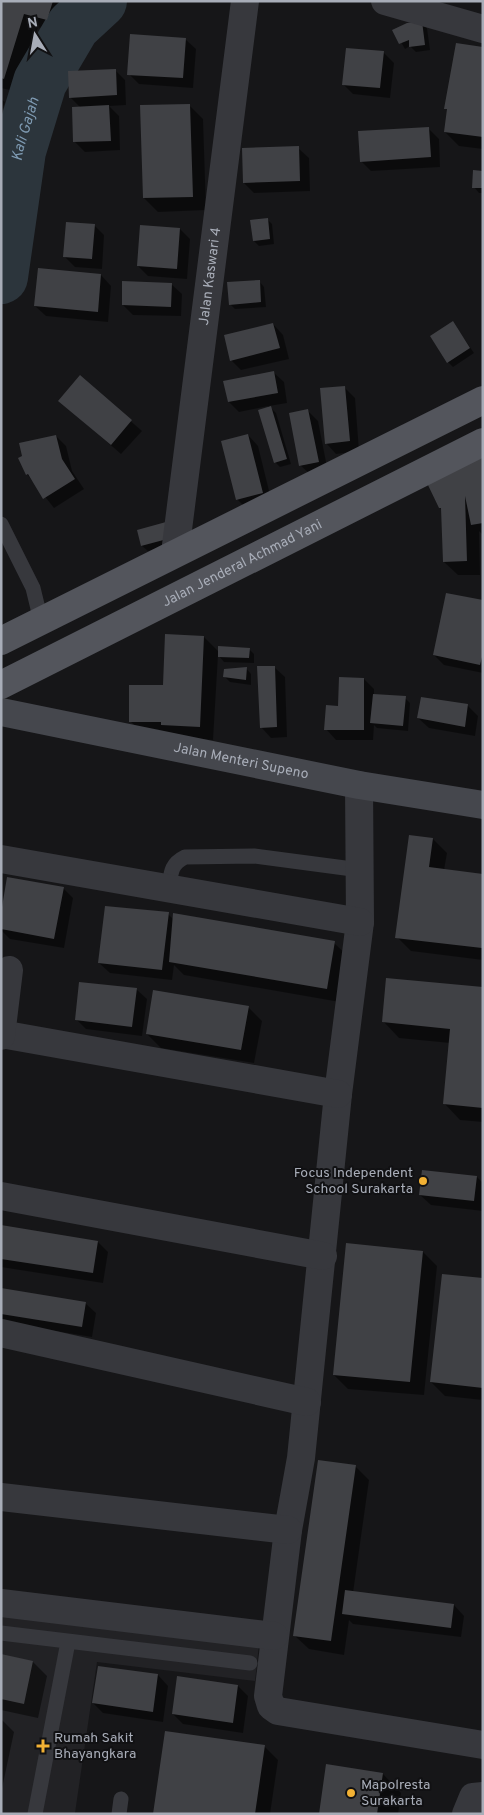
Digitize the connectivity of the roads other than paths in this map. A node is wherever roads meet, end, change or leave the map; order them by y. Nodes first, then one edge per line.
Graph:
1 (245, 1) edge
2 (385, 1) edge
3 (424, 7) edge
4 (483, 29) edge
5 (483, 400) edge
6 (483, 442) edge
7 (1, 524) edge
8 (175, 553) junction
9 (41, 620) junction
10 (1, 640) edge
11 (1, 685) edge
12 (1, 712) edge
13 (359, 785) junction
14 (483, 805) edge
15 (1, 859) edge
16 (360, 870) junction
17 (169, 887) junction
18 (360, 922) junction
19 (9, 970) dead end
20 (1, 1035) edge
21 (338, 1094) junction
22 (1, 1196) edge
23 (323, 1256) junction
24 (1, 1333) edge
25 (307, 1402) junction
26 (1, 1497) edge
27 (288, 1530) junction
28 (1, 1603) edge
29 (1, 1633) edge
30 (274, 1636) junction
31 (68, 1642) junction
32 (250, 1662) dead end
33 (483, 1745) edge
34 (483, 1796) edge
35 (122, 1799) dead end
36 (35, 1814) edge
37 (119, 1814) edge
38 (466, 1814) edge

1 - 8 street, Jalan Kaswari 4
2 - 3 street
3 - 4 street
5 - 8 main road
6 - 11 main road, Jalan Jenderal Achmad Yani
7 - 9 lane
8 - 9 main road
9 - 10 main road
12 - 13 main road, Jalan Menteri Supeno
13 - 14 main road, Jalan Menteri Supeno
13 - 16 street
15 - 17 street
16 - 17 lane
16 - 18 street
17 - 18 street
18 - 21 street
19 - 20 street
20 - 21 street
21 - 23 street
22 - 23 street
23 - 25 street
24 - 25 street
25 - 27 street
26 - 27 street
27 - 30 street
28 - 30 street
29 - 31 lane
30 - 33 street
31 - 32 lane
31 - 36 lane
34 - 38 street
35 - 37 lane

